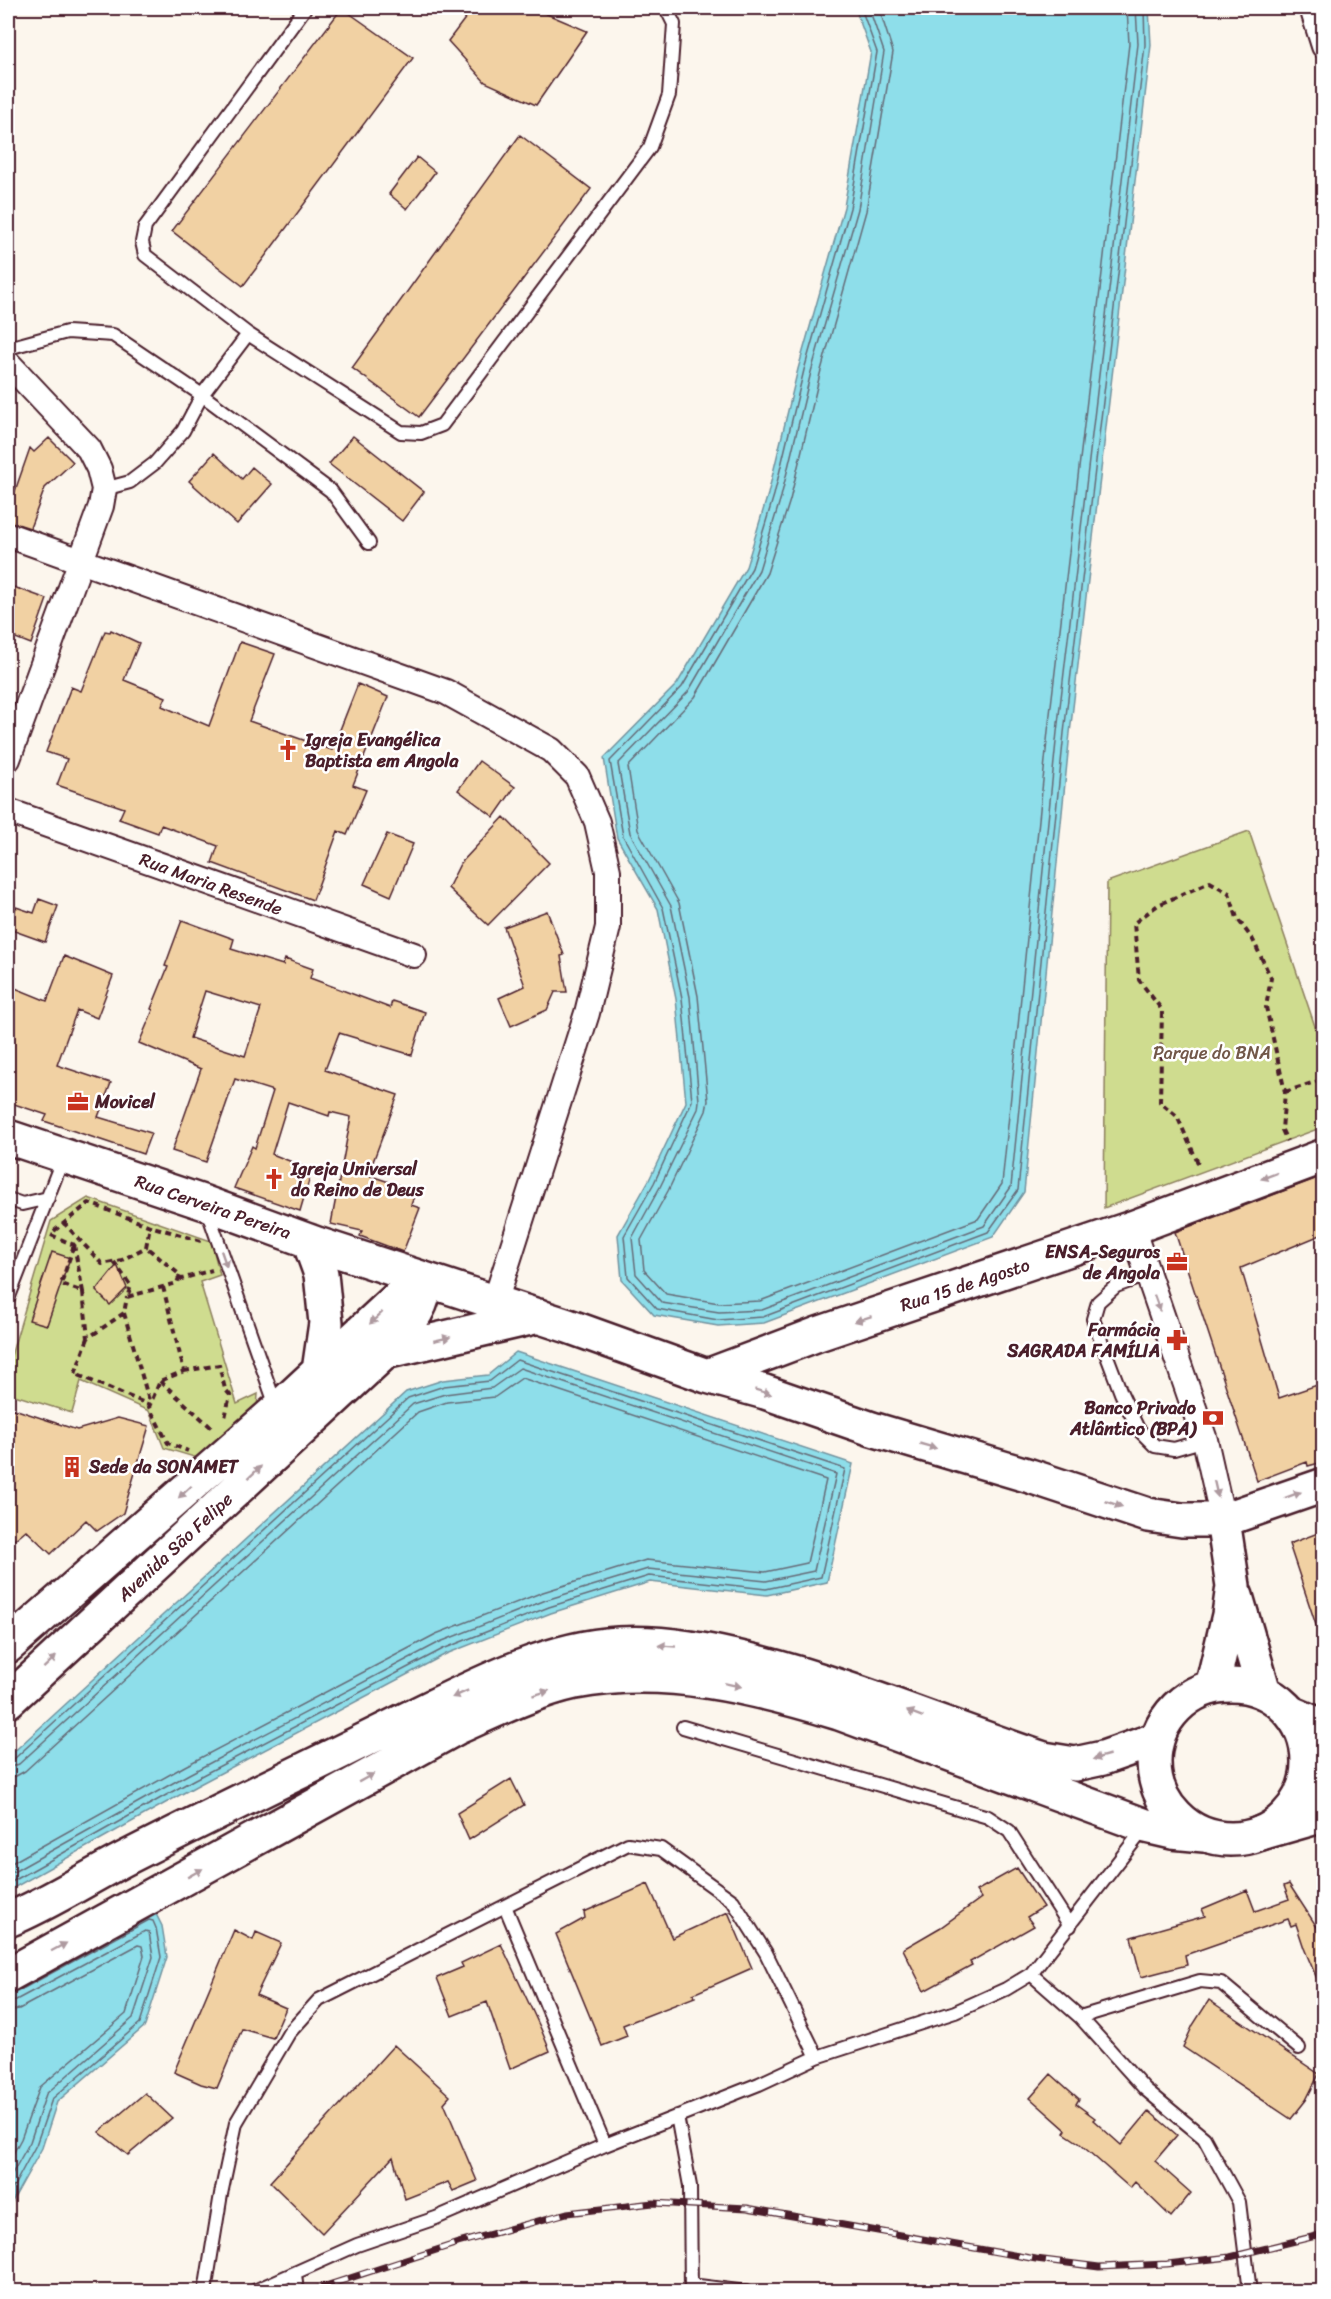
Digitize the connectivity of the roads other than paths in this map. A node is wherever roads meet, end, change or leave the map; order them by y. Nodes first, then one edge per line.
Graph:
1 (305, 8) edge
2 (666, 8) edge
3 (1312, 8) edge
4 (1323, 46) edge
5 (248, 334) junction
6 (8, 348) edge
7 (8, 363) edge
8 (202, 395) junction
9 (104, 489) junction
10 (8, 535) edge
11 (369, 543) dead end
12 (81, 561) junction
13 (8, 759) edge
14 (8, 811) edge
15 (414, 956) dead end
16 (8, 1137) edge
17 (64, 1156) junction
18 (1311, 1161) edge
19 (48, 1198) junction
20 (8, 1199) edge
21 (205, 1203) junction
22 (1132, 1228) junction
23 (309, 1241) junction
24 (1147, 1275) junction
25 (422, 1279) junction
26 (8, 1299) edge
27 (495, 1302) junction
28 (543, 1318) junction
29 (385, 1353) junction
30 (319, 1371) junction
31 (706, 1376) junction
32 (277, 1410) junction
33 (1206, 1440) junction
34 (1323, 1485) edge
35 (1223, 1520) junction
36 (1233, 1586) junction
37 (8, 1646) edge
38 (1212, 1687) junction
39 (1264, 1692) junction
40 (8, 1701) edge
41 (1291, 1713) junction
42 (683, 1727) dead end
43 (1323, 1727) edge
44 (1157, 1739) junction
45 (1323, 1815) edge
46 (1146, 1826) junction
47 (1261, 1833) junction
48 (1204, 1835) junction
49 (505, 1906) junction
50 (8, 1920) edge
51 (1070, 1926) junction
52 (1031, 1974) junction
53 (8, 1975) edge
54 (1080, 2017) junction
55 (1299, 2048) dead end
56 (817, 2057) junction
57 (677, 2116) junction
58 (605, 2145) junction
59 (295, 2274) junction
60 (691, 2288) edge
61 (205, 2292) edge
62 (252, 2292) edge
63 (297, 2292) edge
64 (746, 2292) edge
65 (1250, 2292) edge

1 - 5 lane
2 - 5 lane
3 - 4 street
5 - 8 lane
6 - 8 lane
7 - 9 street
8 - 9 lane
8 - 11 lane
9 - 12 street
10 - 12 street
12 - 13 street
12 - 27 street
14 - 15 street, Rua Maria Resende
16 - 17 main road, Rua Cerveira Pereira
17 - 19 lane
17 - 21 main road, Rua Cerveira Pereira
18 -> 22 main road, Rua 15 de Agosto
19 - 20 lane
19 - 26 lane
21 - 23 main road, Rua Cerveira Pereira
21 -> 32 lane
22 - 24 street
22 -> 31 main road, Rua 15 de Agosto
23 - 25 main road, Rua Cerveira Pereira
23 - 30 main road
24 -> 33 street
24 - 33 lane
25 - 27 main road, Rua Cerveira Pereira
25 - 29 main road, Avenida São Felipe
25 -> 30 main road, Avenida São Felipe
27 - 28 main road, Rua Cerveira Pereira
29 -> 28 main road
28 - 31 main road, Rua Cerveira Pereira
40 -> 29 main road, Avenida São Felipe
30 - 32 main road, Avenida São Felipe
31 -> 35 main road, Rua Cerveira Pereira
32 -> 37 main road, Avenida São Felipe
33 -> 35 street
35 -> 34 main road, Rua Cerveira Pereira
35 - 36 main road
36 - 38 main road
36 - 39 main road
38 - 39 main road
38 - 44 main road
39 - 41 main road
41 - 43 main road
41 - 47 main road
42 - 51 lane
44 - 48 main road
44 -> 50 main road
45 - 47 main road
46 - 48 main road
46 - 51 lane
53 -> 46 main road
47 - 48 main road
49 - 56 lane
49 - 58 lane
49 - 61 lane
51 - 52 lane
52 - 54 lane
52 - 56 lane
54 - 55 lane
54 - 65 lane
56 - 57 lane
57 - 58 lane
57 - 60 lane
58 - 59 lane
59 - 62 lane
59 - 63 lane
60 - 64 lane

